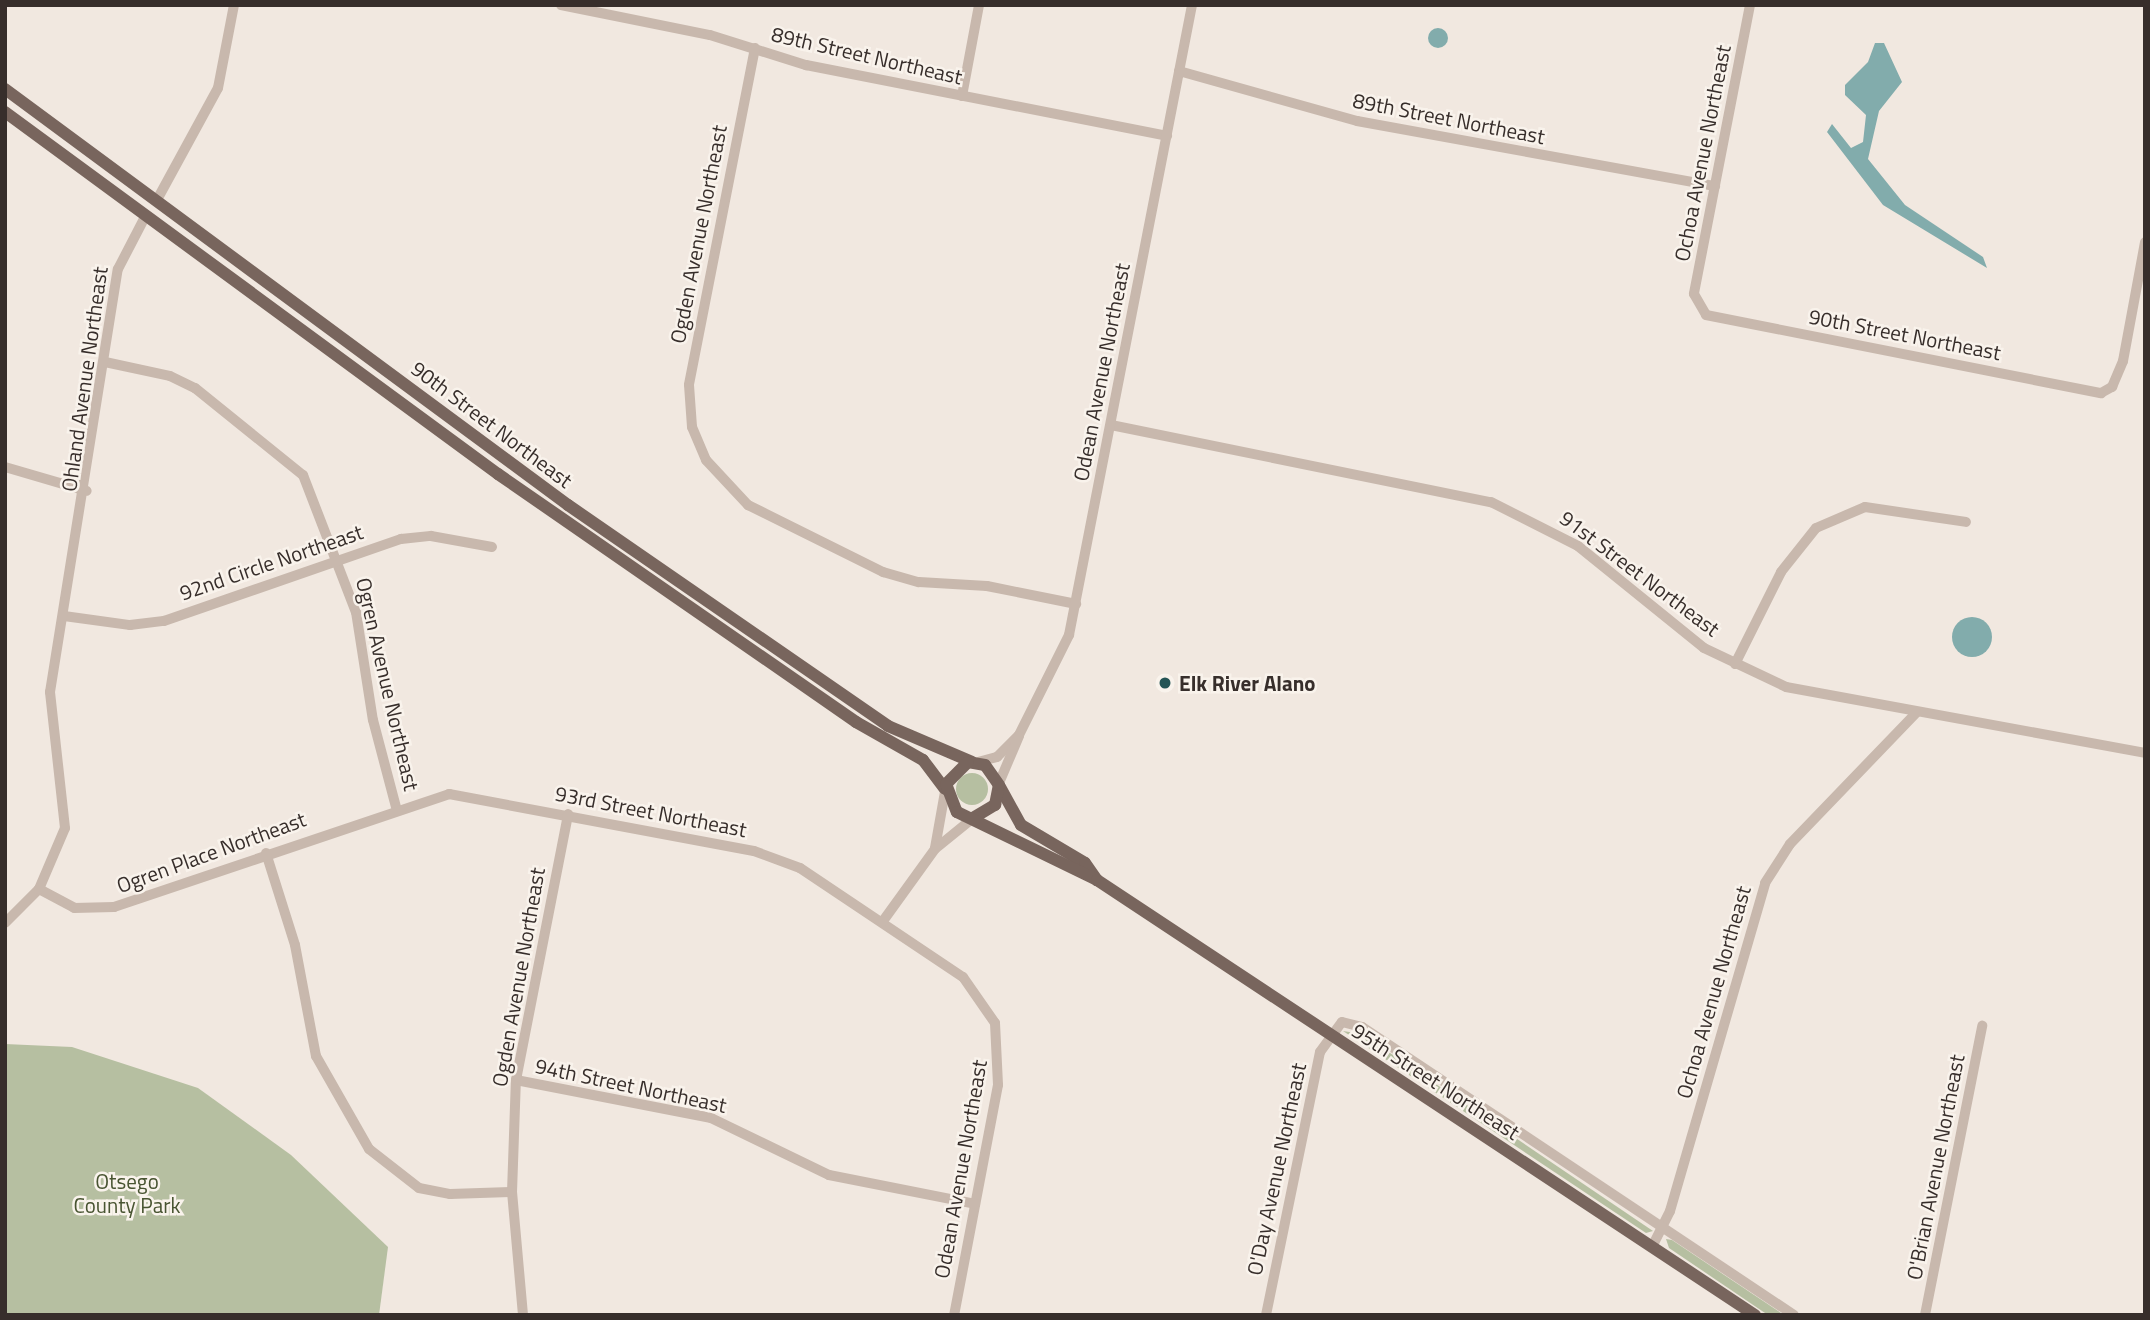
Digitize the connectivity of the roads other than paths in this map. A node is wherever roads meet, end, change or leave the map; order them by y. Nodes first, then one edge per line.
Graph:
1 (234, 5) edge
2 (561, 5) edge
3 (979, 5) edge
4 (1192, 5) edge
5 (1750, 5) edge
6 (755, 48) junction
7 (1179, 71) junction
8 (5, 89) edge
9 (961, 96) junction
10 (5, 112) edge
11 (1167, 136) junction
12 (1715, 186) junction
13 (155, 196) junction
14 (129, 202) junction
15 (177, 212) junction
16 (149, 217) junction
17 (2145, 242) edge
18 (1697, 307) joint
19 (105, 362) junction
20 (1111, 425) junction
21 (5, 467) edge
22 (87, 491) junction
23 (1966, 522) dead end
24 (492, 547) dead end
25 (339, 558) junction
26 (1076, 604) junction
27 (64, 616) junction
28 (1735, 664) junction
29 (1916, 713) junction
30 (1019, 735) junction
31 (2145, 753) edge
32 (974, 762) junction
33 (999, 784) junction
34 (945, 790) junction
35 (396, 807) junction
36 (568, 814) junction
37 (973, 818) junction
38 (935, 849) junction
39 (266, 853) junction
40 (1097, 880) junction
41 (39, 889) junction
42 (883, 921) junction
43 (5, 923) edge
44 (1982, 1026) dead end
45 (1328, 1033) junction
46 (516, 1080) junction
47 (512, 1192) junction
48 (975, 1204) junction
49 (1662, 1228) junction
50 (1653, 1247) junction
51 (523, 1315) edge
52 (954, 1315) edge
53 (1266, 1315) edge
54 (1755, 1315) edge
55 (1794, 1315) edge
56 (1925, 1315) edge

1 - 13 street
2 - 6 street, 89th Street Northeast
3 - 9 street
4 - 7 street, Odean Avenue Northeast
5 - 12 street, Ochoa Avenue Northeast
6 - 9 street, 89th Street Northeast
6 - 26 street, Ogden Avenue Northeast
7 - 11 street, Odean Avenue Northeast
7 - 12 street, 89th Street Northeast
8 - 13 main road, 90th Street Northeast
9 - 11 street, 89th Street Northeast
10 - 14 main road, 90th Street Northeast
11 - 20 street, Odean Avenue Northeast
12 - 18 street, Ochoa Avenue Northeast
13 - 14 main road
13 - 15 main road, 90th Street Northeast
14 - 16 main road, 90th Street Northeast
15 - 16 main road
15 - 32 main road, 90th Street Northeast
16 - 19 street, Ohland Avenue Northeast
16 - 34 main road, 90th Street Northeast
17 - 18 street, 90th Street Northeast
19 - 22 street, Ohland Avenue Northeast
19 - 25 street, Ogren Avenue Northeast
20 - 26 street, Odean Avenue Northeast
20 - 28 street, 91st Street Northeast
21 - 22 street
22 - 27 street, Ohland Avenue Northeast
23 - 28 street
24 - 25 street, 92nd Circle Northeast
25 - 27 street, 92nd Circle Northeast
25 - 35 street, Ogren Avenue Northeast
26 - 30 street, Odean Avenue Northeast
27 - 41 street, Ohland Avenue Northeast
28 - 29 street, 91st Street Northeast
29 - 31 street, 91st Street Northeast
29 - 49 street, Ochoa Avenue Northeast
30 - 32 street, Odean Avenue Northeast
30 - 33 street, Odean Avenue Northeast
32 - 33 main road
32 - 34 main road
33 - 37 main road
33 - 40 main road
34 - 37 main road
34 - 38 street
35 - 36 street, 93rd Street Northeast
35 - 39 street, Ogren Place Northeast
36 - 42 street, 93rd Street Northeast
36 - 46 street, Ogden Avenue Northeast
37 - 38 street
37 - 40 main road
38 - 42 street
39 - 41 street, Ogren Place Northeast
39 - 47 street
40 - 45 main road, 95th Street Northeast
41 - 43 street, Ohland Avenue Northeast
42 - 48 street, Odean Avenue Northeast
44 - 56 street, O'Brian Avenue Northeast
45 - 49 street
45 - 50 main road, 95th Street Northeast
45 - 53 street, O'Day Avenue Northeast
46 - 47 street, Ogden Avenue Northeast
46 - 48 street, 94th Street Northeast
47 - 51 street, Ogden Avenue Northeast
48 - 52 street, Odean Avenue Northeast
49 - 50 street, Ochoa Avenue Northeast
49 - 55 street
50 - 54 main road, 95th Street Northeast

